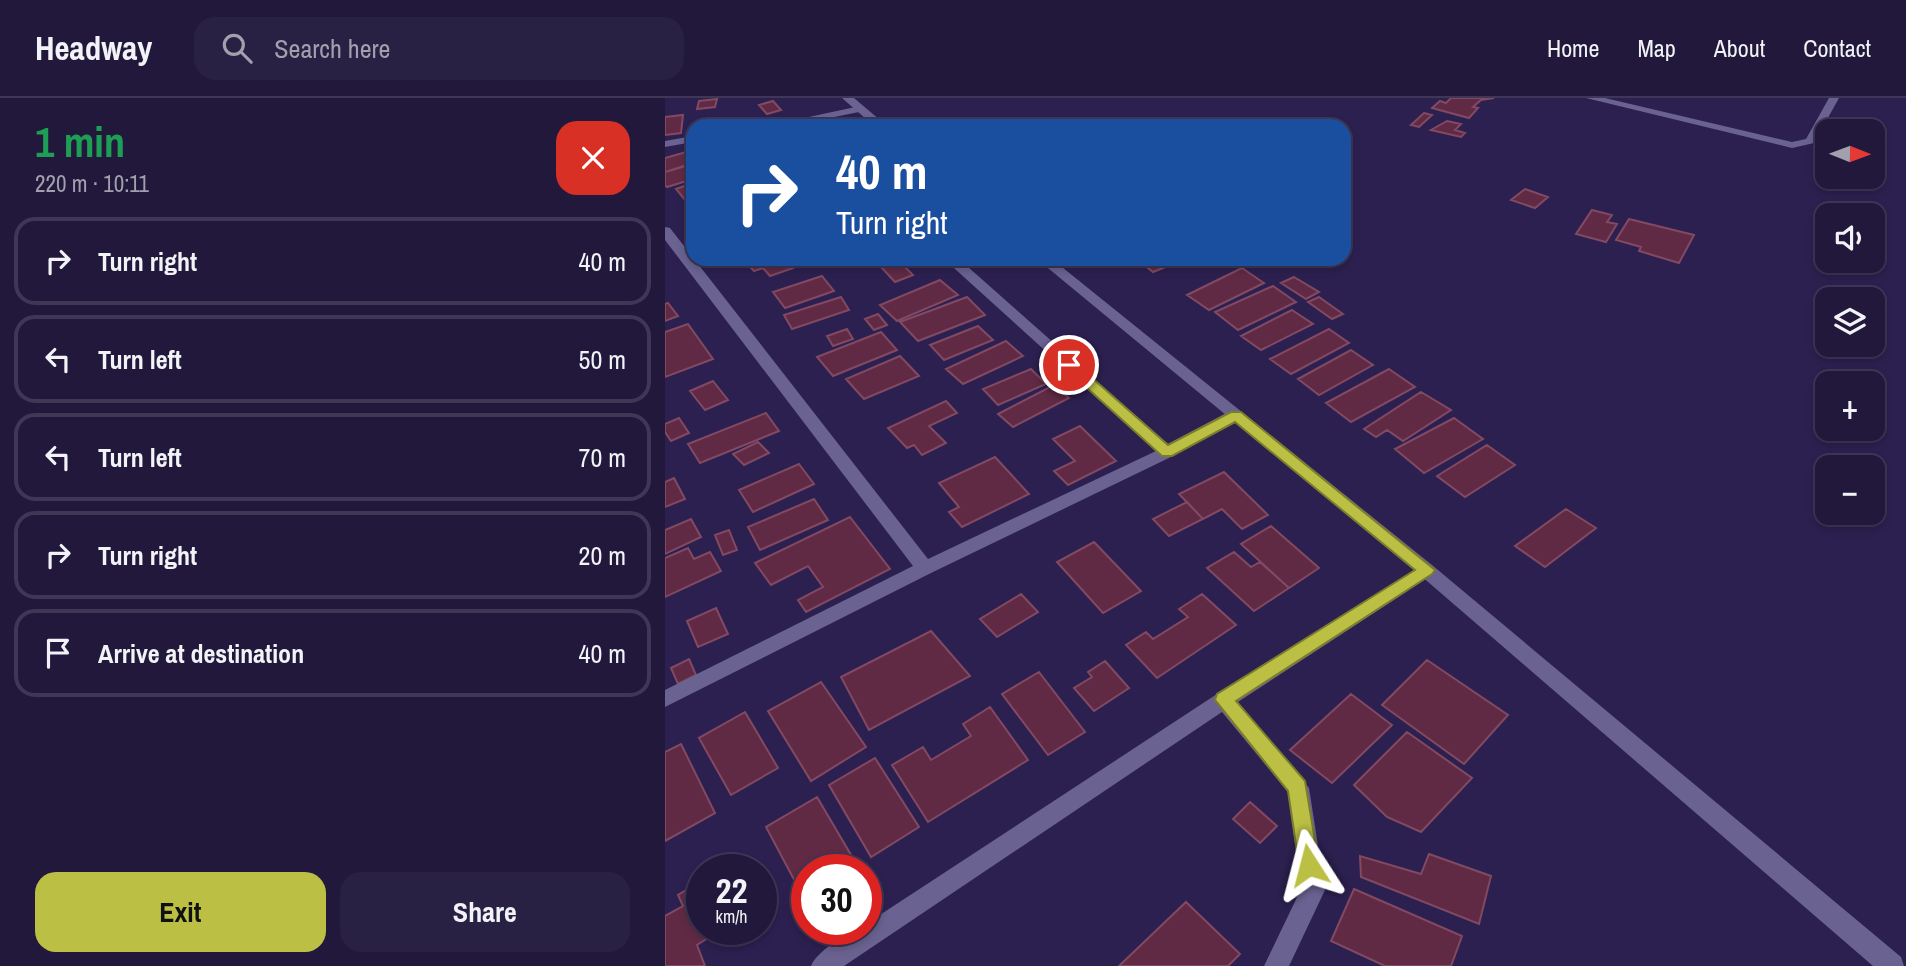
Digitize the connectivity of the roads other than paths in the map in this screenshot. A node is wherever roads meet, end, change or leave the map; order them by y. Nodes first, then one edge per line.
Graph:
1 (847, 98) edge
2 (1591, 98) edge
3 (1835, 98) edge
4 (860, 109) junction
5 (820, 119) edge
6 (872, 119) edge
7 (686, 140) edge
8 (665, 144) edge
9 (665, 231) edge
10 (686, 258) edge
11 (692, 266) edge
12 (959, 266) edge
13 (1053, 266) edge
14 (1236, 415) junction
15 (1167, 452) junction
16 (925, 568) junction
17 (1426, 570) junction
18 (665, 699) edge
19 (1224, 700) junction
20 (823, 966) edge
21 (1276, 966) edge
22 (1892, 966) edge

1 - 4 street
2 - 3 street
4 - 5 street
4 - 6 street
7 - 8 street
9 - 10 street
11 - 16 street
12 - 15 street
13 - 14 street
14 - 15 street
14 - 17 street
15 - 16 street
16 - 18 street
17 - 19 street
17 - 22 street
19 - 20 street
19 - 21 street

